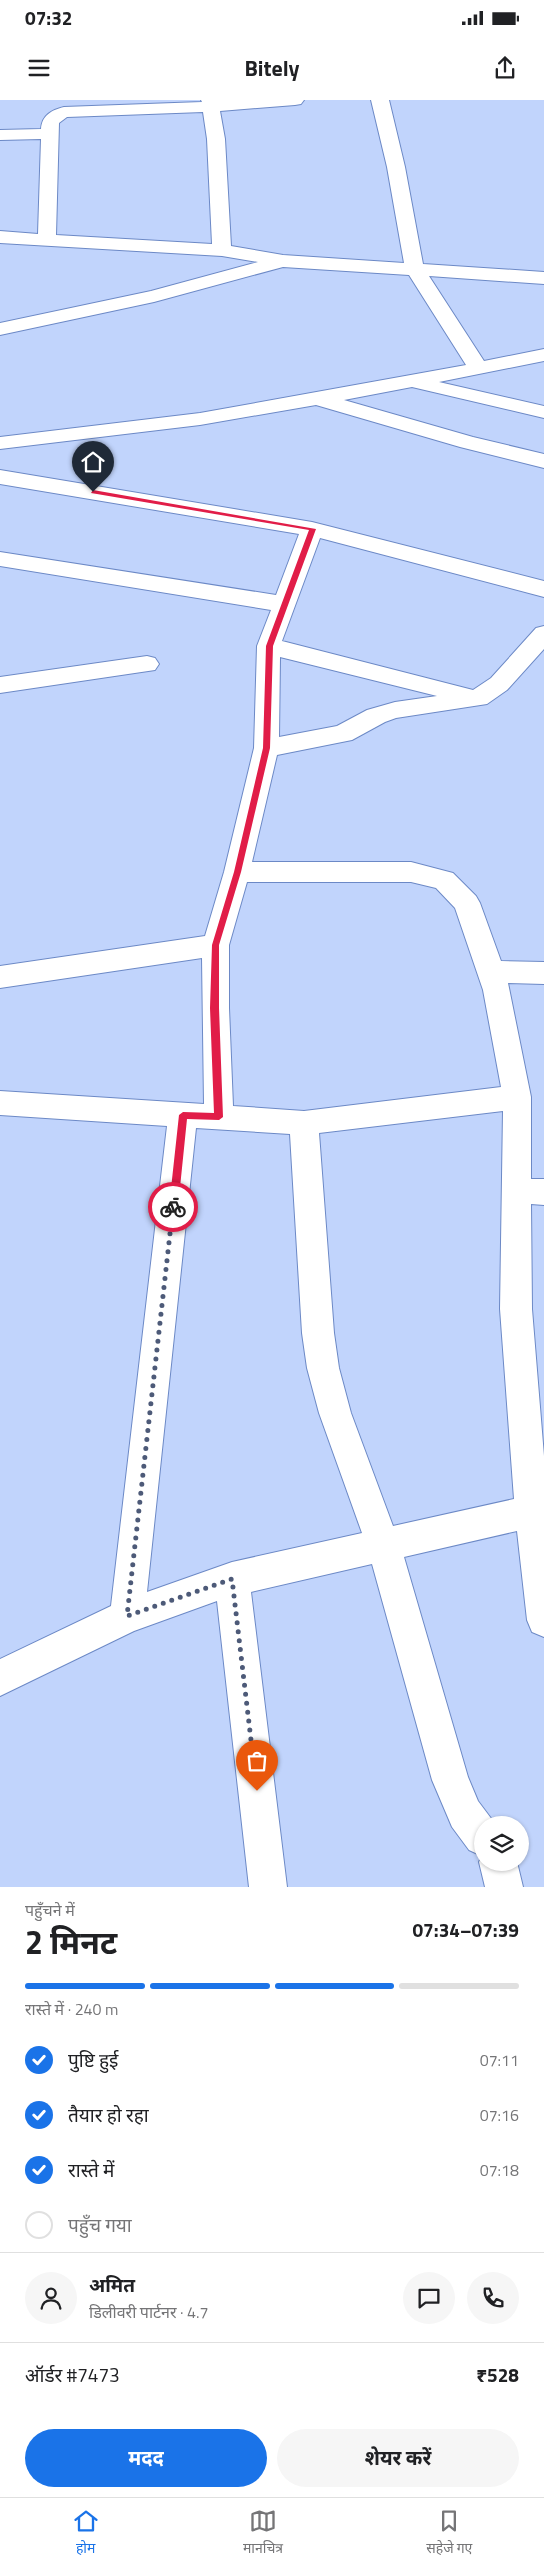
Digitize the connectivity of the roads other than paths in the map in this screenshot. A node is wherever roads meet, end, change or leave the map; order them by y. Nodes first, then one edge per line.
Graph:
1 (295, 100) edge
2 (380, 100) edge
3 (211, 104) edge
4 (51, 134) junction
5 (0, 135) edge
6 (0, 237) edge
7 (47, 239) junction
8 (222, 250) junction
9 (283, 261) junction
10 (414, 268) junction
11 (544, 278) edge
12 (0, 329) edge
13 (544, 355) edge
14 (478, 368) junction
15 (411, 382) junction
16 (316, 399) junction
17 (544, 412) edge
18 (0, 443) edge
19 (544, 461) edge
20 (0, 477) edge
21 (312, 529) junction
22 (0, 559) edge
23 (544, 589) edge
24 (284, 604) junction
25 (544, 634) edge
26 (269, 646) junction
27 (147, 664) dead end
28 (0, 685) edge
29 (478, 698) junction
30 (266, 748) junction
31 (237, 872) junction
32 (216, 945) junction
33 (491, 972) junction
34 (544, 973) edge
35 (0, 977) edge
36 (517, 1096) junction
37 (0, 1103) edge
38 (183, 1115) junction
39 (219, 1117) junction
40 (304, 1123) junction
41 (530, 1192) edge
42 (538, 1510) edge
43 (383, 1544) junction
44 (232, 1579) junction
45 (127, 1616) junction
46 (544, 1620) edge
47 (0, 1678) edge
48 (474, 1826) edge
49 (500, 1871) edge
50 (268, 1887) edge
51 (504, 1887) edge

1 - 3 street
2 - 10 street
3 - 4 street
3 - 8 street
4 - 5 street
4 - 7 street
6 - 7 street
7 - 8 street
8 - 9 street
9 - 10 street
9 - 12 street
10 - 11 street
10 - 14 street
13 - 14 street
14 - 15 street
15 - 16 street
15 - 17 street
16 - 18 street
16 - 19 street
20 - 21 street
21 - 23 street
21 - 24 street
22 - 24 street
24 - 26 street
25 - 29 street
26 - 29 street
26 - 30 street
27 - 28 street
29 - 30 street
30 - 31 street
31 - 32 street
31 - 33 street
32 - 35 street
32 - 39 street
33 - 34 street
33 - 36 street
36 - 40 street
36 - 41 street
37 - 38 street
38 - 39 street
38 - 45 street
39 - 40 street
40 - 43 street
41 - 42 street
42 - 43 street
42 - 46 street
43 - 44 street
43 - 48 street
44 - 45 street
44 - 50 street
45 - 47 street
49 - 51 street

